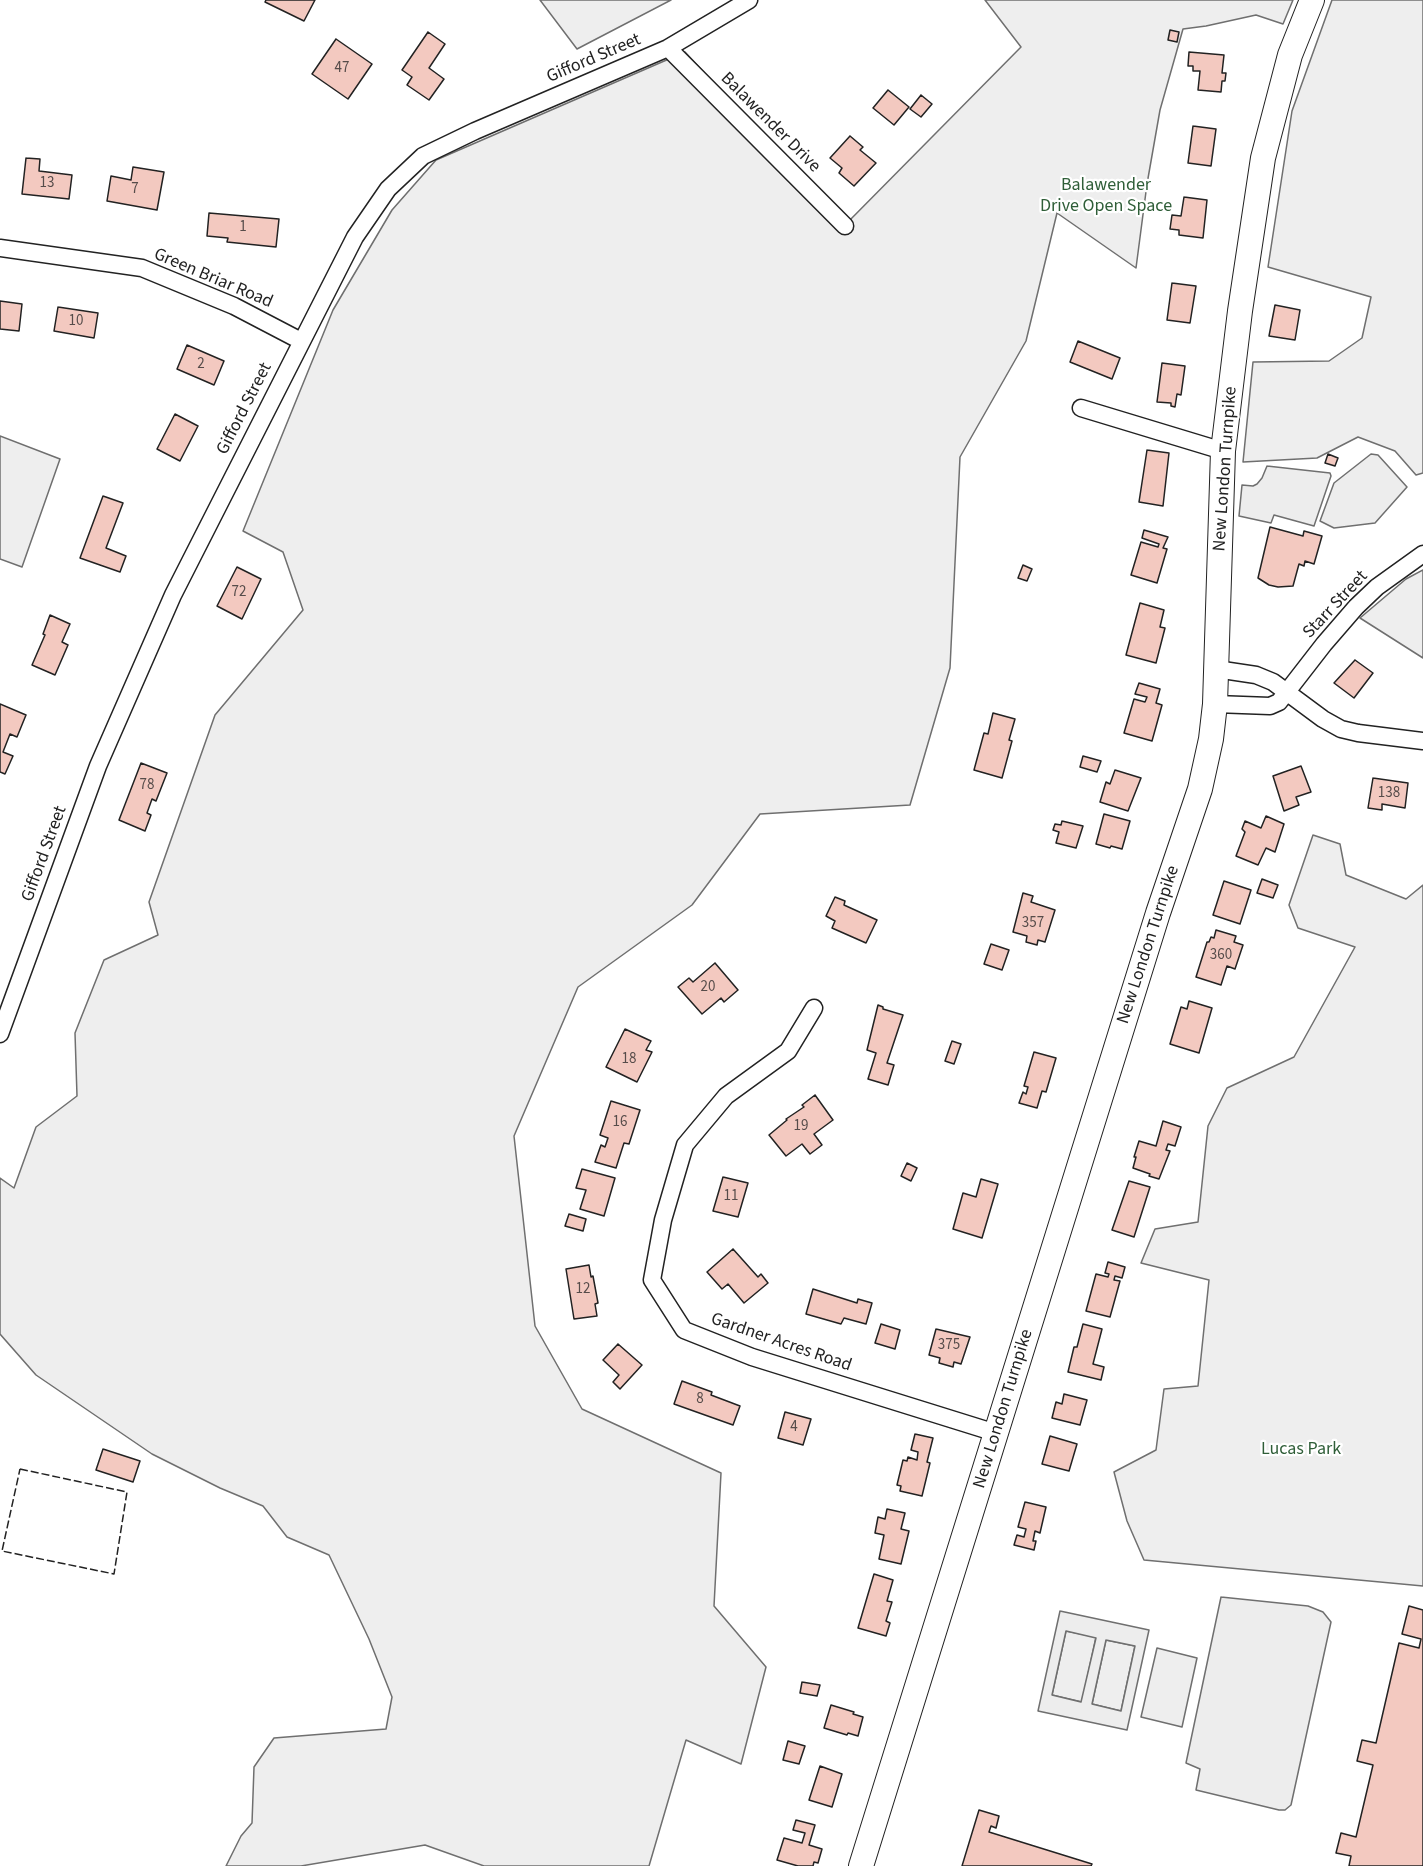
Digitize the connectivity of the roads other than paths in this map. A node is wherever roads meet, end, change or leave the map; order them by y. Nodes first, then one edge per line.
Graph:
1 (749, 0) edge
2 (1312, 0) edge
3 (668, 48) junction
4 (845, 226) dead end
5 (0, 248) edge
6 (301, 341) junction
7 (1082, 408) dead end
8 (1223, 451) junction
9 (1423, 554) edge
10 (1216, 669) junction
11 (1288, 692) junction
12 (1215, 704) junction
13 (1423, 741) edge
14 (814, 1008) dead end
15 (0, 1034) edge
16 (996, 1433) junction
17 (861, 1866) edge

1 - 3 street, Gifford Street
2 - 8 main road, New London Turnpike
3 - 4 street, Balawender Drive
3 - 6 street, Gifford Street
5 - 6 street, Green Briar Road
6 - 15 street, Gifford Street
7 - 8 street
8 - 10 main road, New London Turnpike
9 - 11 street, Starr Street
10 - 11 street
10 - 12 main road, New London Turnpike
11 - 12 street, Starr Street
11 - 13 street
12 - 16 main road, New London Turnpike
14 - 16 street, Gardner Acres Road
16 - 17 main road, New London Turnpike

